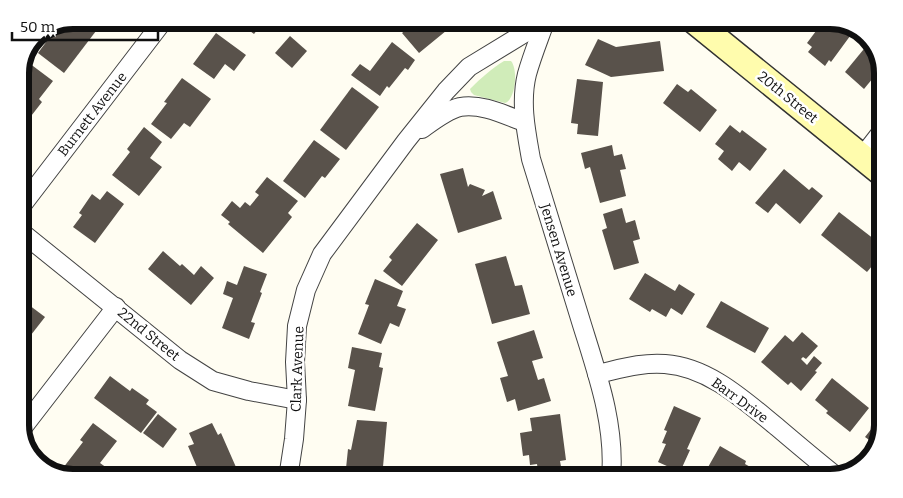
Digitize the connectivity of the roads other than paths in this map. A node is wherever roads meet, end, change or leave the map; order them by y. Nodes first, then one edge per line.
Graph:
1 (157, 29) edge
2 (532, 29) edge
3 (542, 29) edge
4 (704, 29) edge
5 (524, 122) junction
6 (406, 141) junction
7 (874, 142) edge
8 (862, 157) junction
9 (874, 167) edge
10 (29, 196) edge
11 (29, 237) edge
12 (116, 307) junction
13 (597, 374) junction
14 (297, 400) junction
15 (29, 420) edge
16 (289, 469) edge
17 (612, 469) edge
18 (828, 469) edge

1 - 10 street, Burnett Avenue
2 - 6 street, Clark Avenue
3 - 5 street, Jensen Avenue
4 - 8 street, 20th Street
5 - 6 street, Clark Avenue
5 - 13 street, Jensen Avenue
6 - 14 street, Clark Avenue
7 - 8 street
8 - 9 street, 20th Street
11 - 12 street, 22nd Street
12 - 14 street, 22nd Street
12 - 15 street
13 - 17 street, Jensen Avenue
13 - 18 street, Barr Drive
14 - 16 street, Clark Avenue

